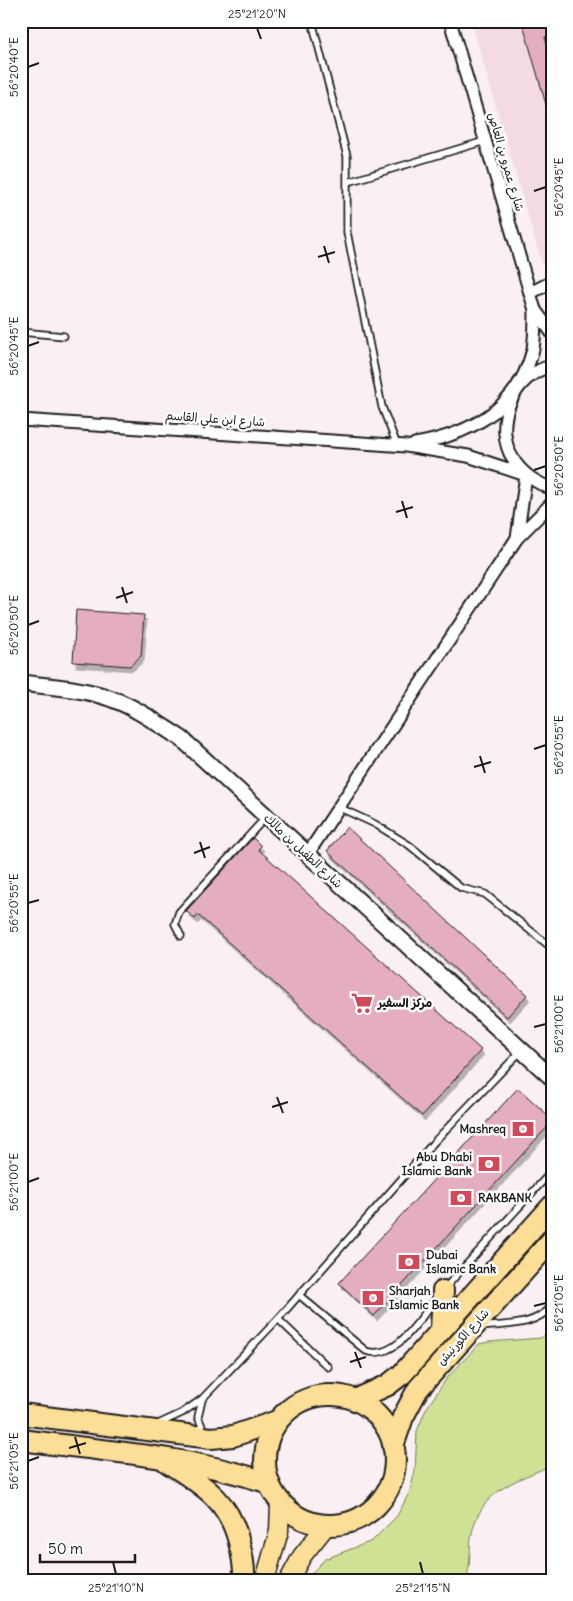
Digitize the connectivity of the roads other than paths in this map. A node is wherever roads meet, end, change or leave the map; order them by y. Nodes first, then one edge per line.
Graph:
1 (312, 21) edge
2 (450, 21) edge
3 (485, 141) junction
4 (348, 182) junction
5 (552, 282) edge
6 (530, 293) junction
7 (535, 310) junction
8 (21, 332) edge
9 (552, 333) edge
10 (64, 336) dead end
11 (552, 366) edge
12 (512, 396) junction
13 (21, 420) edge
14 (402, 445) junction
15 (526, 475) junction
16 (552, 489) edge
17 (552, 503) edge
18 (517, 538) junction
19 (21, 683) edge
20 (338, 807) junction
21 (266, 817) junction
22 (307, 855) junction
23 (181, 936) dead end
24 (552, 948) edge
25 (521, 1051) junction
26 (552, 1078) edge
27 (552, 1171) edge
28 (552, 1206) edge
29 (552, 1240) edge
30 (443, 1291) junction
31 (299, 1295) junction
32 (552, 1306) edge
33 (278, 1319) junction
34 (471, 1328) junction
35 (441, 1330) junction
36 (328, 1367) dead end
37 (202, 1399) junction
38 (355, 1400) junction
39 (21, 1414) edge
40 (277, 1421) junction
41 (142, 1430) junction
42 (211, 1438) junction
43 (21, 1440) edge
44 (393, 1446) junction
45 (161, 1458) junction
46 (269, 1483) junction
47 (280, 1503) junction
48 (326, 1526) junction
49 (244, 1580) edge
50 (265, 1580) edge
51 (289, 1580) edge

1 - 4 lane
2 - 3 street, شارع عمرو بن العاص
3 - 4 lane
3 - 6 street, شارع عمرو بن العاص
4 - 14 lane
5 - 6 street
6 - 7 street, شارع عمرو بن العاص
7 - 9 street, شارع عمرو بن العاص
7 - 12 street, شارع عمرو بن العاص
8 - 10 lane
11 - 12 street, شارع ابن علي القاسم
12 - 14 street, شارع ابن علي القاسم
12 - 15 street, شارع عمرو بن العاص
13 - 14 street, شارع ابن علي القاسم
14 - 15 street, شارع ابن علي القاسم
15 - 16 street
15 - 18 street
17 - 18 street
18 - 20 street
19 - 21 street, شارع الطفيل بن مالك
20 - 22 street
20 - 24 lane
21 - 22 street, شارع الطفيل بن مالك
21 - 23 lane
22 - 25 street, شارع الطفيل بن مالك
25 - 26 street, شارع الطفيل بن مالك
25 - 31 lane
27 - 30 lane
28 - 35 highway, شارع الكورنيش
29 - 34 highway, شارع الكورنيش
30 - 31 lane
30 - 35 highway
31 - 33 lane
32 - 34 lane
33 - 36 lane
33 - 37 lane
34 - 44 highway, شارع الكورنيش
35 - 38 highway, شارع الكورنيش
37 - 41 lane
37 - 42 lane
38 - 40 highway
38 - 44 highway
39 - 41 highway
40 - 42 highway
40 - 46 highway
41 - 42 highway
43 - 45 highway
44 - 48 highway
45 - 46 highway
45 - 49 highway
46 - 47 highway
47 - 48 highway
47 - 50 main road
48 - 51 main road

